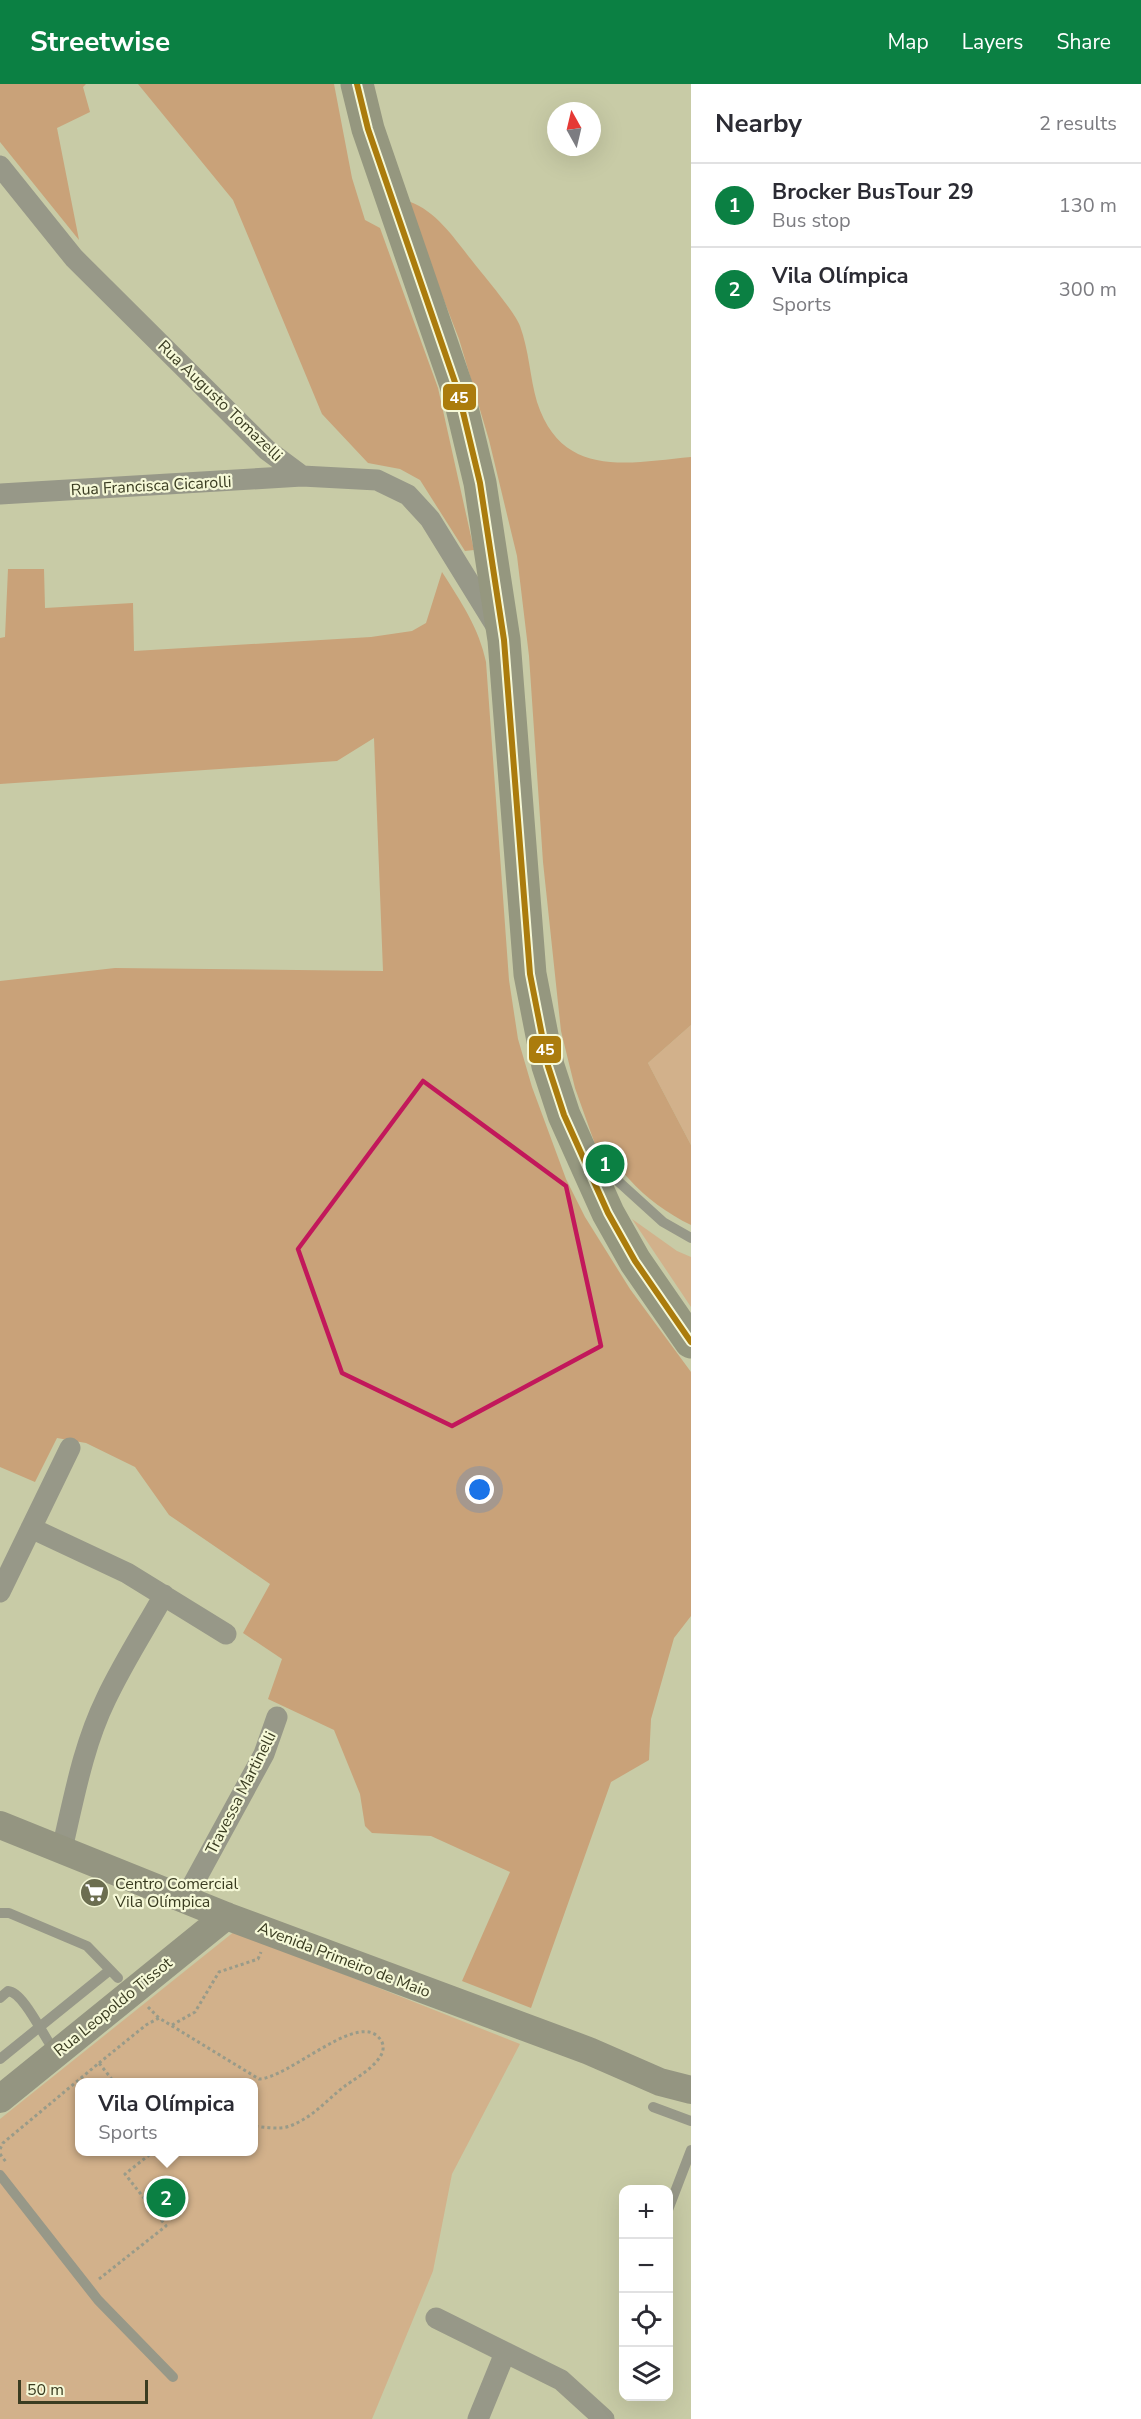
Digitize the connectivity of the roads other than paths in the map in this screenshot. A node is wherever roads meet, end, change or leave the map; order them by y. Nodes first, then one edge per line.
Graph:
1 (357, 84) edge
2 (0, 166) edge
3 (302, 476) junction
4 (0, 494) edge
5 (504, 640) junction
6 (585, 1167) junction
7 (691, 1238) edge
8 (691, 1342) edge
9 (70, 1449) dead end
10 (31, 1528) junction
11 (0, 1592) edge
12 (164, 1595) junction
13 (226, 1634) dead end
14 (278, 1717) dead end
15 (0, 1825) edge
16 (62, 1849) junction
17 (206, 1908) junction
18 (0, 1913) edge
19 (171, 1948) junction
20 (114, 1974) junction
21 (0, 1998) edge
22 (47, 2039) junction
23 (0, 2059) edge
24 (0, 2074) edge
25 (691, 2090) edge
26 (0, 2100) edge
27 (653, 2107) dead end
28 (691, 2121) edge
29 (691, 2150) edge
30 (0, 2175) edge
31 (673, 2199) edge
32 (436, 2318) dead end
33 (505, 2353) junction
34 (173, 2378) dead end
35 (478, 2419) edge
36 (604, 2419) edge

1 - 5 main road
2 - 3 street, Rua Augusto Tomazelli
3 - 4 street, Rua Francisca Cicarolli
3 - 5 street
5 - 6 main road
6 - 7 lane
6 - 8 main road
9 - 10 street
10 - 11 street
10 - 12 street
12 - 13 street
12 - 16 street
14 - 17 street, Travessa Martinelli
15 - 16 main road, Avenida Primeiro de Maio
16 - 17 main road, Avenida Primeiro de Maio
17 - 19 main road, Rua Leopoldo Tissot
17 - 25 main road, Avenida Primeiro de Maio
18 - 20 lane
19 - 20 main road, Rua Leopoldo Tissot
19 - 22 main road, Rua Leopoldo Tissot
20 - 22 main road, Rua Leopoldo Tissot
21 - 22 lane
22 - 23 lane
22 - 24 main road, Rua Leopoldo Tissot
22 - 26 main road, Rua Leopoldo Tissot
27 - 28 lane
29 - 31 lane
30 - 34 lane
32 - 33 street
33 - 35 street
33 - 36 street

